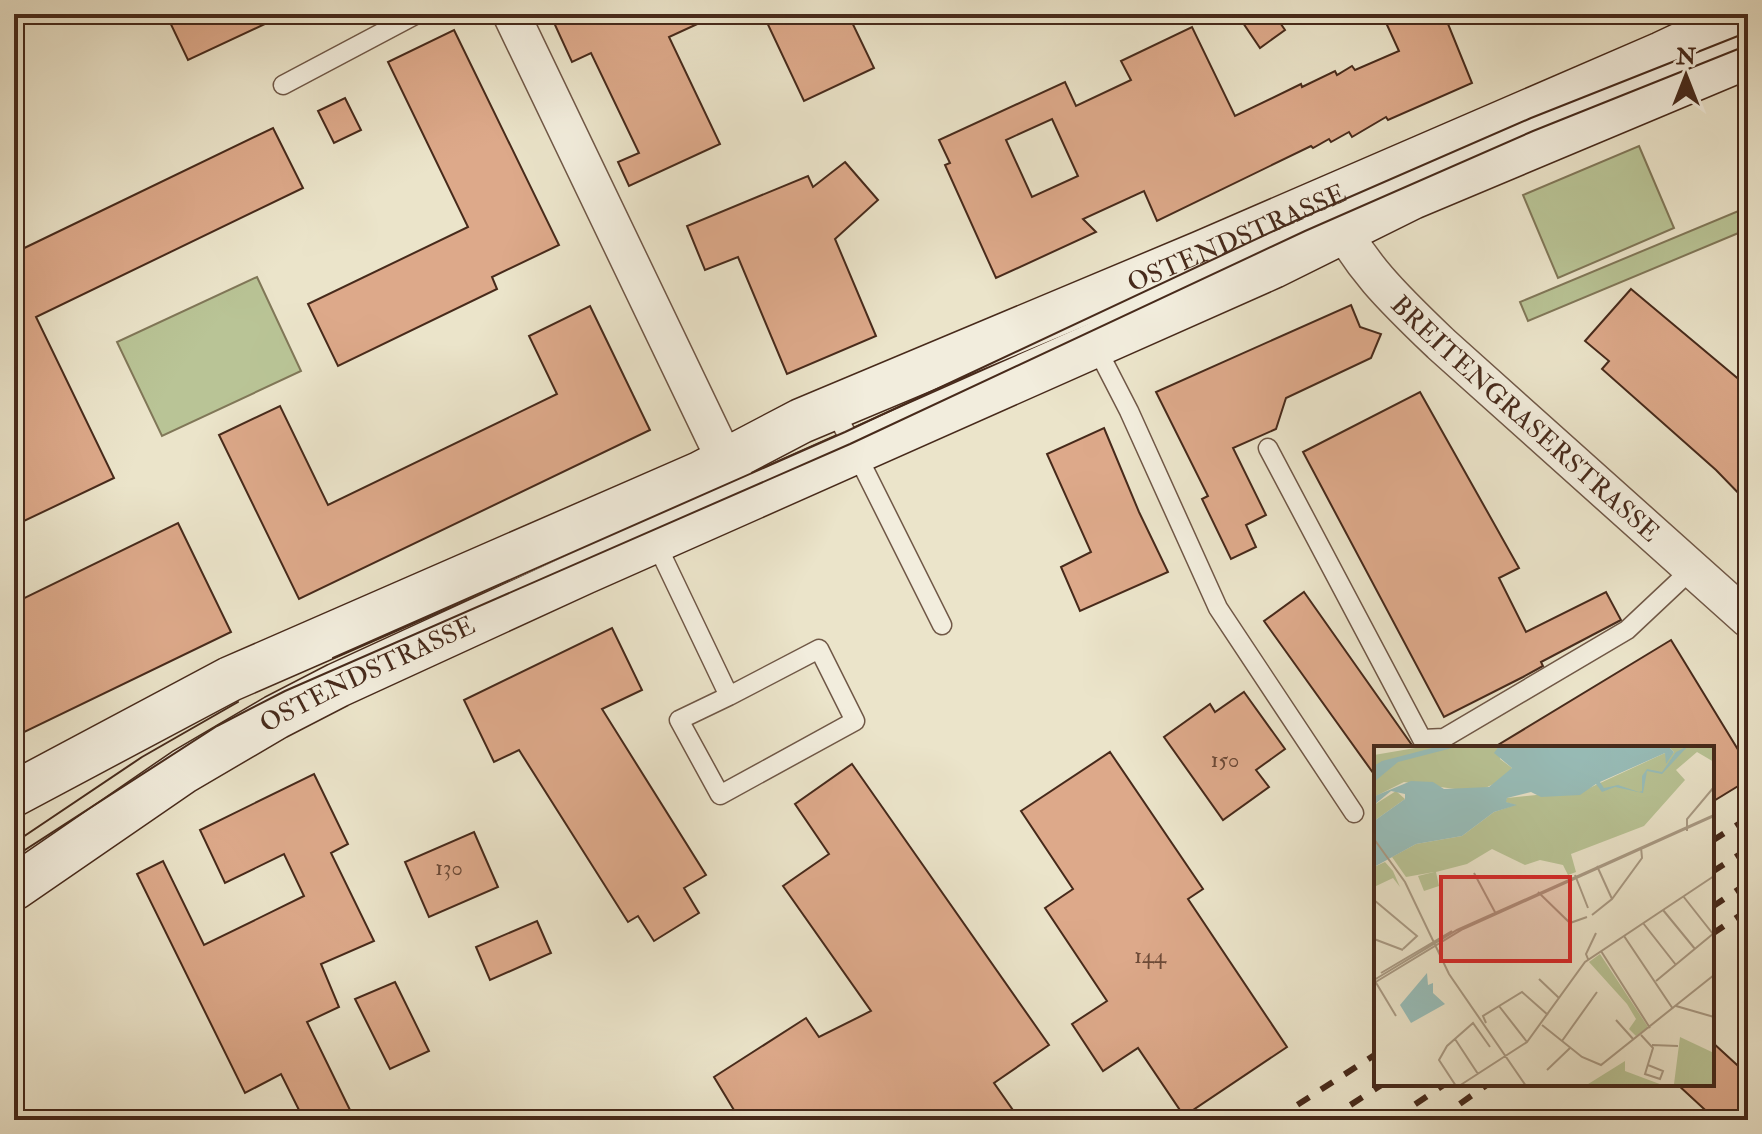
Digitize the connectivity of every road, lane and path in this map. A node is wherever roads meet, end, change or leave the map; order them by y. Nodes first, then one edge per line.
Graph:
1 (417, 14) edge
2 (511, 14) edge
3 (1747, 14) edge
4 (1748, 56) edge
5 (283, 85) dead end
6 (1335, 215) junction
7 (1086, 326) junction
8 (833, 407) junction
9 (1268, 448) dead end
10 (854, 453) junction
11 (726, 459) junction
12 (638, 501) junction
13 (744, 501) junction
14 (655, 541) junction
15 (1693, 568) junction
16 (1748, 619) edge
17 (942, 625) dead end
18 (385, 640) junction
19 (729, 696) junction
20 (116, 739) junction
21 (152, 792) junction
22 (14, 794) edge
23 (1354, 813) dead end
24 (14, 888) edge

1 - 5 lane
2 - 11 street
3 - 6 main road, OSTENDSTRASSE
4 - 6 main road, OSTENDSTRASSE
6 - 7 main road, OSTENDSTRASSE
6 - 15 street, BREITENGRASERSTRASSE
7 - 8 main road, OSTENDSTRASSE
7 - 10 main road, OSTENDSTRASSE
7 - 23 lane
8 - 10 lane
8 - 11 main road, OSTENDSTRASSE
9 - 15 lane
10 - 13 main road, OSTENDSTRASSE
10 - 17 lane
11 - 12 main road, OSTENDSTRASSE
11 - 13 street
12 - 14 lane
12 - 18 main road, OSTENDSTRASSE
13 - 14 main road, OSTENDSTRASSE
14 - 18 main road, OSTENDSTRASSE
14 - 19 lane
15 - 16 street, BREITENGRASERSTRASSE
18 - 20 main road, OSTENDSTRASSE
18 - 21 main road, OSTENDSTRASSE
19 - 19 lane
20 - 21 main road
20 - 22 main road, OSTENDSTRASSE
21 - 24 main road, OSTENDSTRASSE

